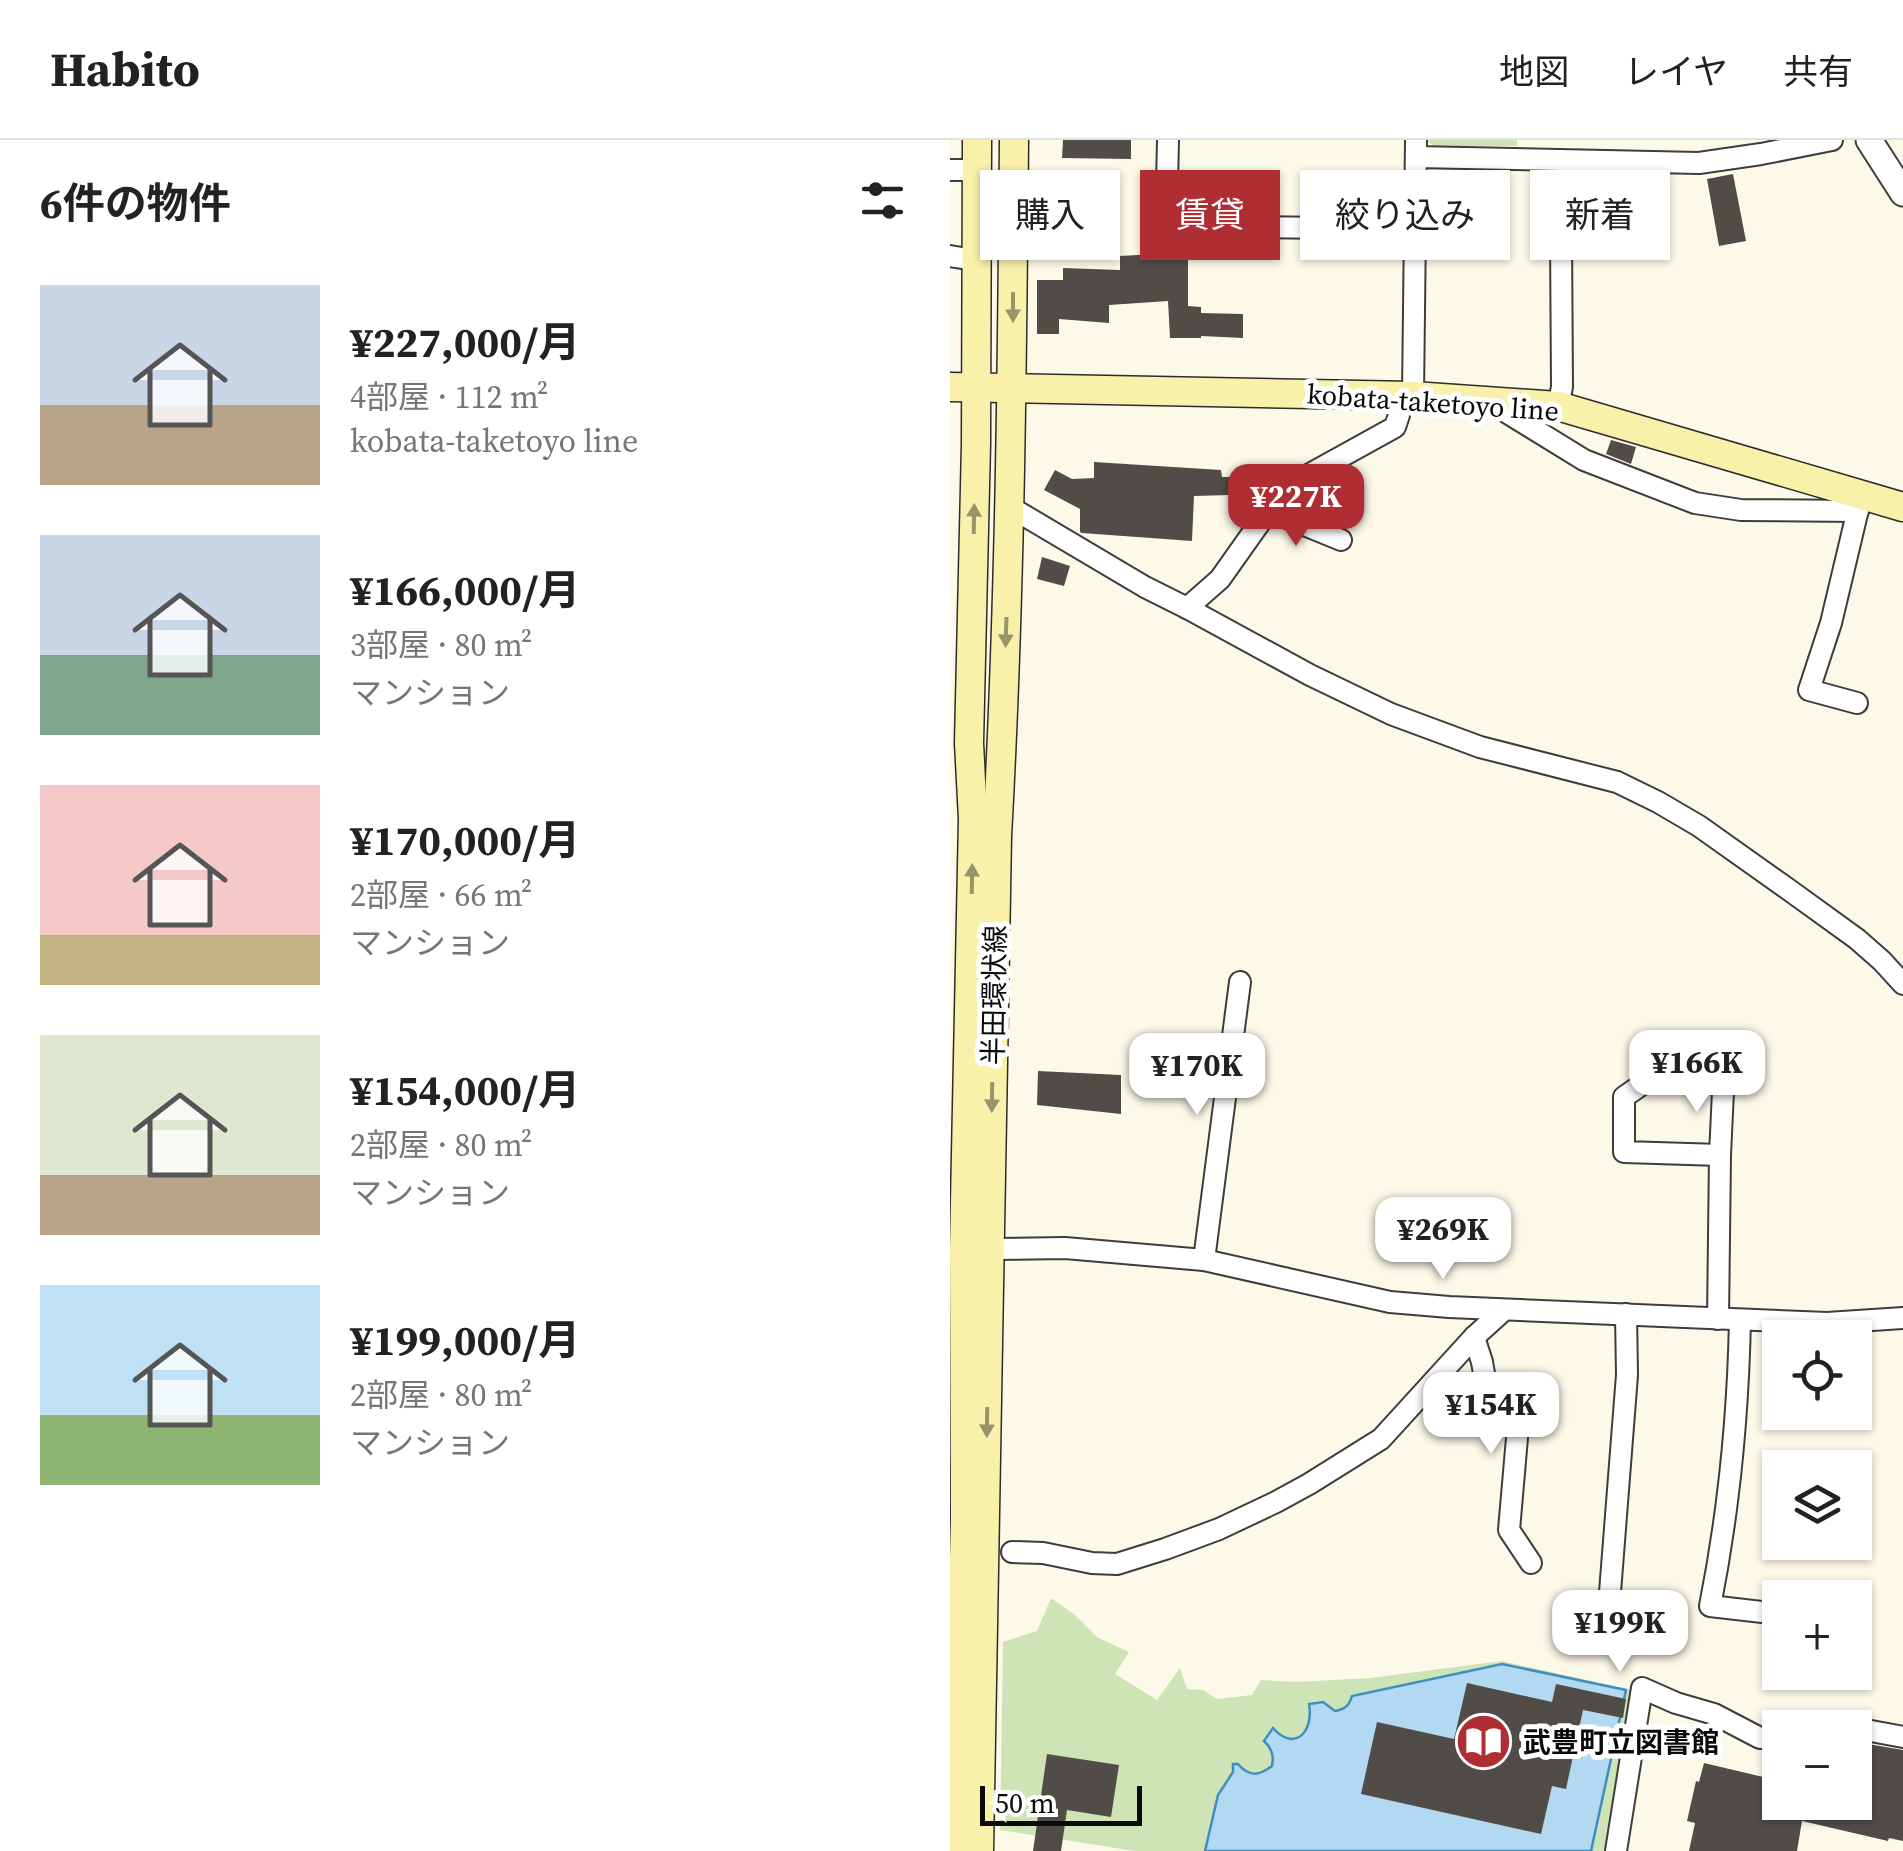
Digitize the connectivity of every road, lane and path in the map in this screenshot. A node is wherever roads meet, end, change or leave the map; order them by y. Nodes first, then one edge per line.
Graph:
1 (977, 140) edge
2 (1014, 140) edge
3 (1168, 140) edge
4 (1582, 140) edge
5 (1832, 140) edge
6 (1869, 140) edge
7 (1416, 149) edge
8 (1582, 162) junction
9 (963, 170) edge
10 (1903, 193) edge
11 (1300, 228) edge
12 (963, 258) edge
13 (1413, 260) edge
14 (1561, 260) edge
15 (963, 387) edge
16 (1011, 388) junction
17 (1406, 396) junction
18 (1487, 400) junction
19 (1558, 406) junction
20 (1860, 503) junction
21 (1010, 507) junction
22 (1903, 507) edge
23 (1270, 511) junction
24 (1341, 540) dead end
25 (1187, 608) junction
26 (1856, 703) dead end
27 (960, 742) edge
28 (1240, 982) dead end
29 (1903, 984) edge
30 (1720, 1155) junction
31 (968, 1249) edge
32 (1204, 1260) junction
33 (1504, 1310) junction
34 (1626, 1314) junction
35 (1903, 1318) edge
36 (1729, 1320) junction
37 (1474, 1337) junction
38 (1012, 1552) dead end
39 (1531, 1563) dead end
40 (1610, 1605) dead end
41 (1762, 1612) edge
42 (1872, 1731) edge
43 (1903, 1737) edge
44 (1762, 1738) edge
45 (957, 1851) edge
46 (979, 1851) edge
47 (1616, 1851) edge

1 - 9 main road, 半田環状線
2 -> 16 main road, 半田環状線
3 - 11 street
4 - 8 street
5 - 8 street
6 - 10 street
7 - 8 street
9 - 12 main road, 半田環状線
12 - 15 main road, 半田環状線
13 - 17 street
14 - 19 street
15 - 16 main road, kobata-taketoyo line
27 -> 15 main road, 半田環状線
16 - 17 main road, kobata-taketoyo line
16 - 21 main road, 半田環状線
17 - 18 main road, kobata-taketoyo line
17 - 23 street
18 - 19 main road, kobata-taketoyo line
18 - 20 street
19 - 20 main road, kobata-taketoyo line
20 - 22 main road, kobata-taketoyo line
20 - 26 street
21 - 25 street
21 -> 31 main road, 半田環状線
23 - 24 street
23 - 25 street
25 - 29 street
31 -> 27 main road, 半田環状線
28 - 32 street
30 - 30 street
30 - 36 street
31 - 32 street
31 - 45 main road, 半田環状線
31 -> 46 main road, 半田環状線
32 - 33 street
33 - 34 street
33 - 37 street
34 - 36 street
34 - 40 street
35 - 36 street
36 - 41 street
37 - 38 street
37 - 39 street
42 - 43 street
44 - 47 street

